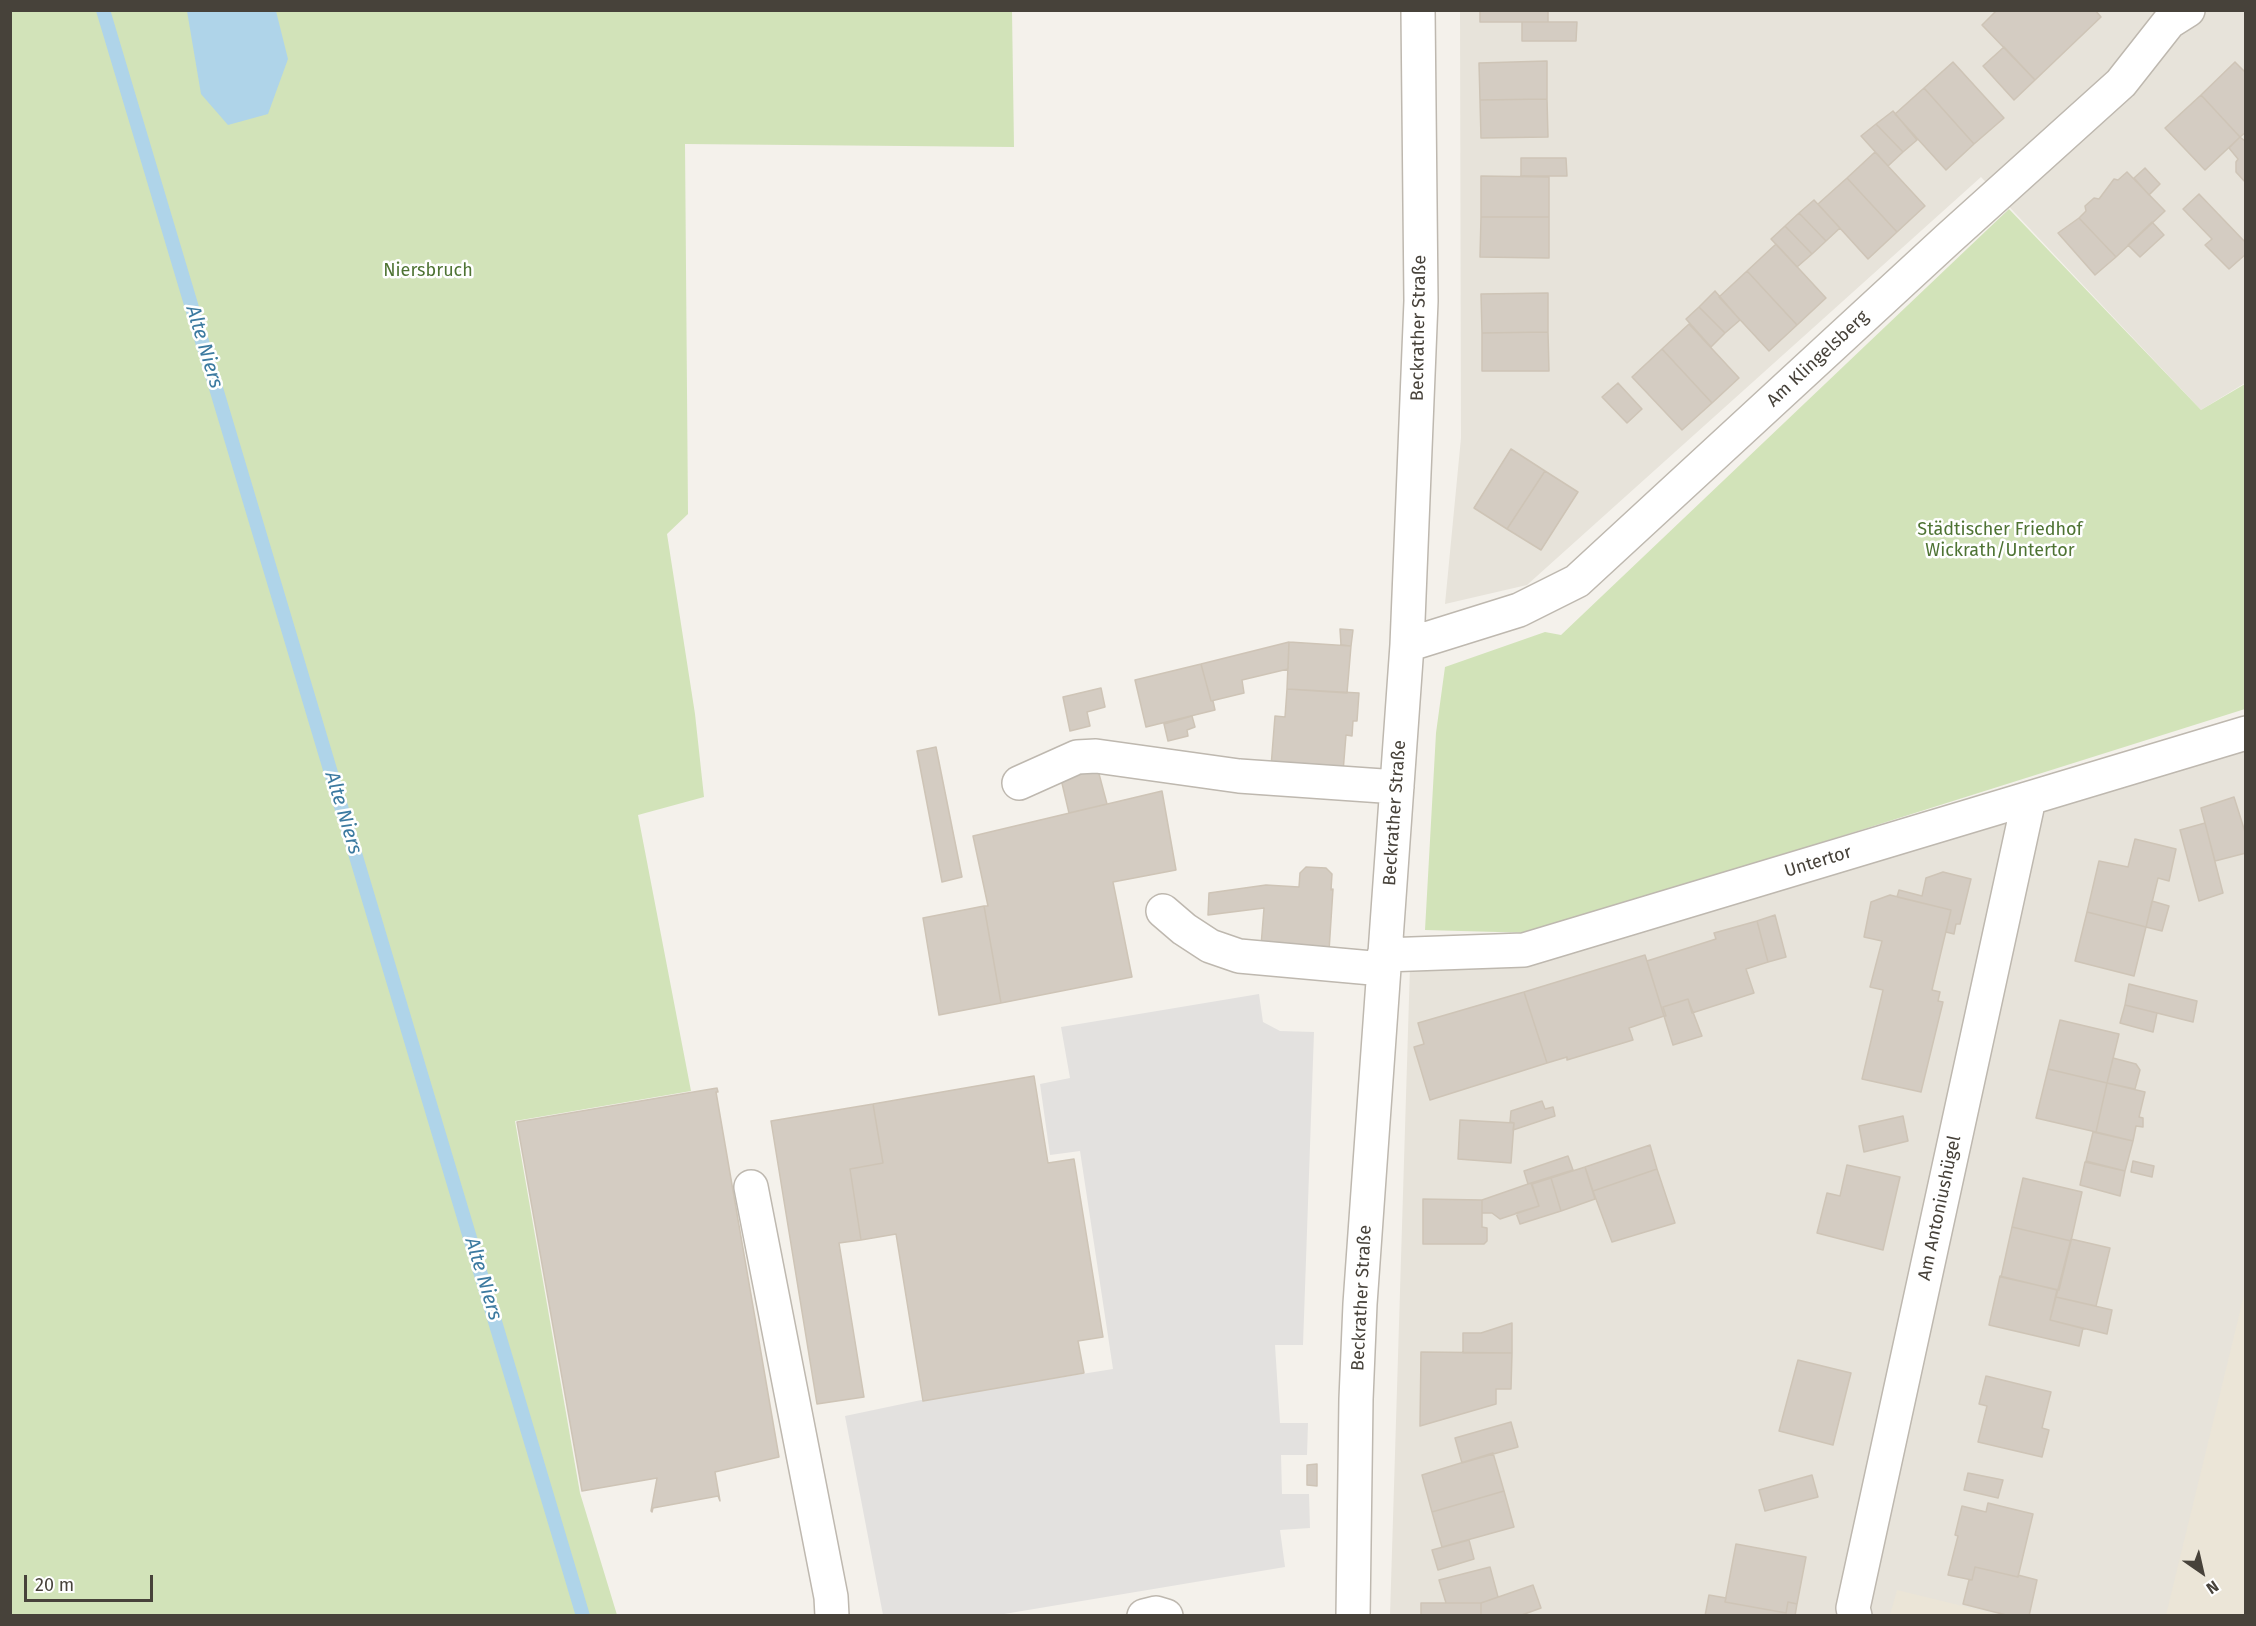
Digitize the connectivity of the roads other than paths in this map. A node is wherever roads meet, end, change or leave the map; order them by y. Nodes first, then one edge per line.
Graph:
1 (1418, 10) edge
2 (2176, 14) edge
3 (1407, 645) junction
4 (2246, 733) edge
5 (1019, 783) dead end
6 (1397, 787) junction
7 (2029, 800) junction
8 (1163, 911) dead end
9 (1384, 962) junction
10 (751, 1187) dead end
11 (832, 1616) edge
12 (1144, 1616) edge
13 (1166, 1616) edge
14 (1353, 1616) edge
15 (1855, 1616) edge

1 - 3 street, Beckrather Straße
2 - 3 street, Am Klingelsberg
3 - 6 street, Beckrather Straße
4 - 7 street, Untertor
5 - 6 street
6 - 9 street, Beckrather Straße
7 - 9 street, Untertor
7 - 15 street, Am Antoniushügel
8 - 9 street, Untertor
9 - 14 street, Beckrather Straße
10 - 11 street
12 - 13 street

